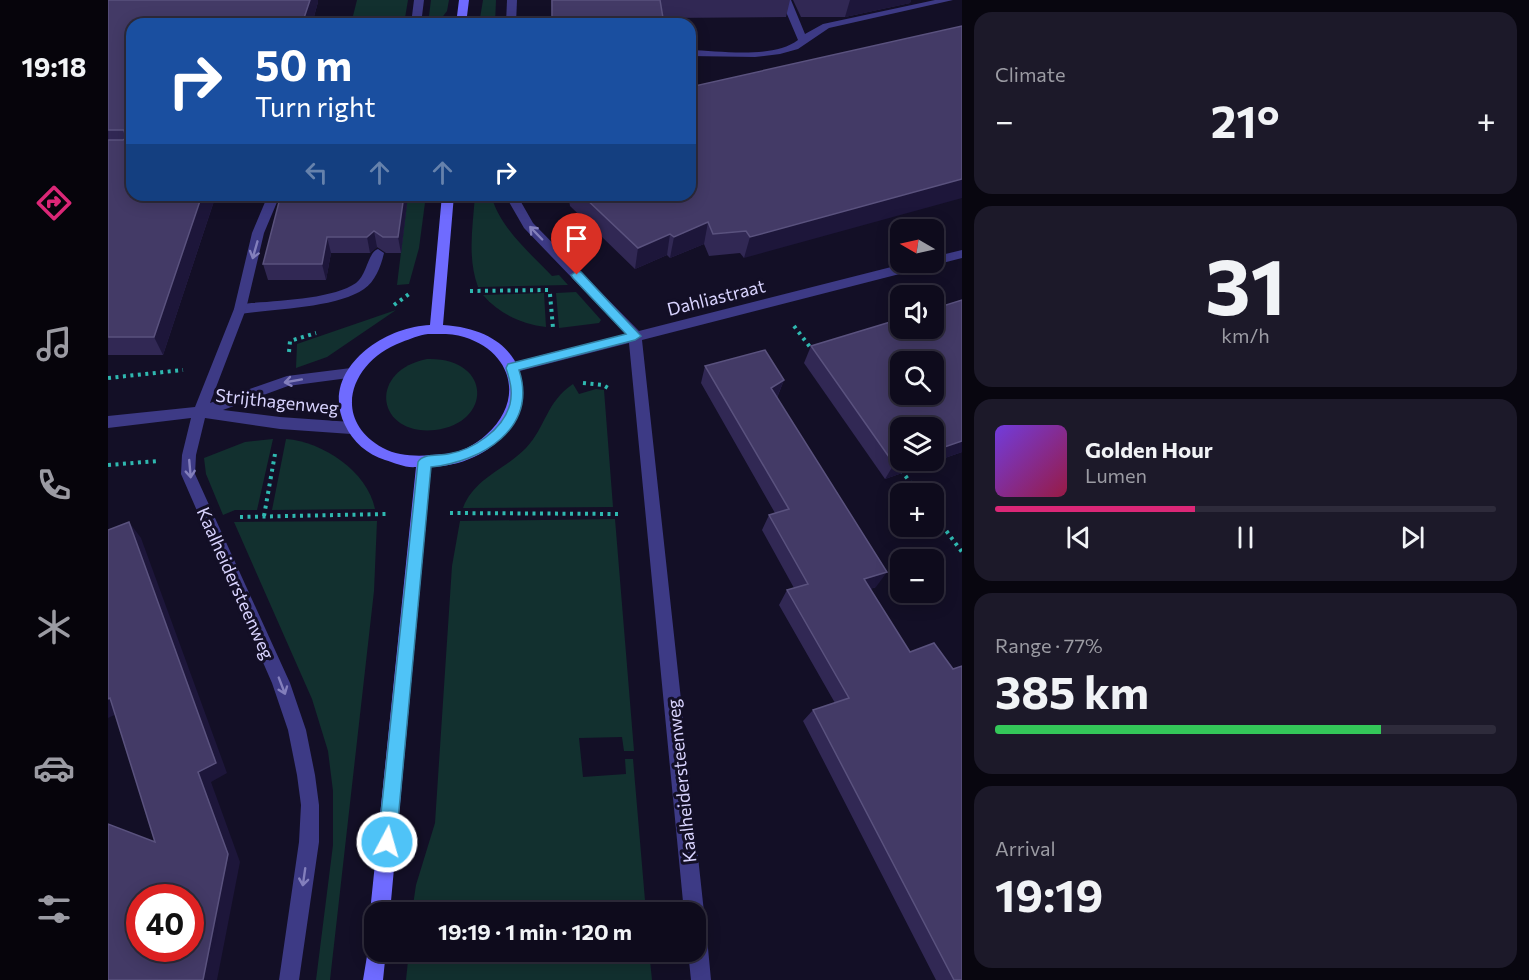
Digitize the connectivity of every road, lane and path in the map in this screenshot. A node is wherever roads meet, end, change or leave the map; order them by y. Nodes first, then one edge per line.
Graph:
1 (419, 0) edge
2 (464, 0) edge
3 (512, 0) edge
4 (786, 0) edge
5 (948, 0) edge
6 (417, 18) edge
7 (462, 18) edge
8 (511, 18) edge
9 (803, 40) junction
10 (696, 53) edge
11 (271, 201) edge
12 (447, 201) edge
13 (514, 201) edge
14 (378, 253) edge
15 (962, 254) edge
16 (944, 259) edge
17 (890, 272) edge
18 (550, 290) dead end
19 (776, 301) junction
20 (240, 309) junction
21 (436, 329) junction
22 (635, 336) junction
23 (565, 355) junction
24 (816, 356) edge
25 (512, 368) junction
26 (351, 373) junction
27 (609, 393) dead end
28 (200, 412) junction
29 (108, 422) edge
30 (351, 428) junction
31 (424, 462) junction
32 (620, 503) dead end
33 (621, 514) dead end
34 (944, 528) edge
35 (962, 552) edge
36 (381, 902) edge
37 (693, 902) edge
38 (375, 962) edge
39 (699, 962) edge
40 (289, 980) edge
41 (373, 980) edge
42 (701, 980) edge

1 - 6 street
2 - 7 street
3 - 8 street
4 - 9 street
5 - 9 street
9 - 10 street
11 -> 20 street, Kaalheidersteenweg
12 - 21 street
22 -> 13 street
14 - 20 street
15 - 16 street, Dahliastraat
17 - 19 street, Dahliastraat
18 - 23 path
19 - 22 street, Dahliastraat
19 - 24 path
20 - 28 street, Kaalheidersteenweg
21 - 25 street
21 - 26 street
22 - 23 street, Dahliastraat
22 - 37 street, Kaalheidersteenweg
23 - 25 street, Dahliastraat
23 - 27 path
25 - 31 street
26 -> 28 street, Strijthagenweg
26 - 30 street
28 - 29 street, Strijthagenweg
28 - 30 street, Strijthagenweg
28 -> 40 street, Kaalheidersteenweg
30 - 31 street
31 - 36 street
32 - 33 path
34 - 35 path
38 - 41 street
39 - 42 street

